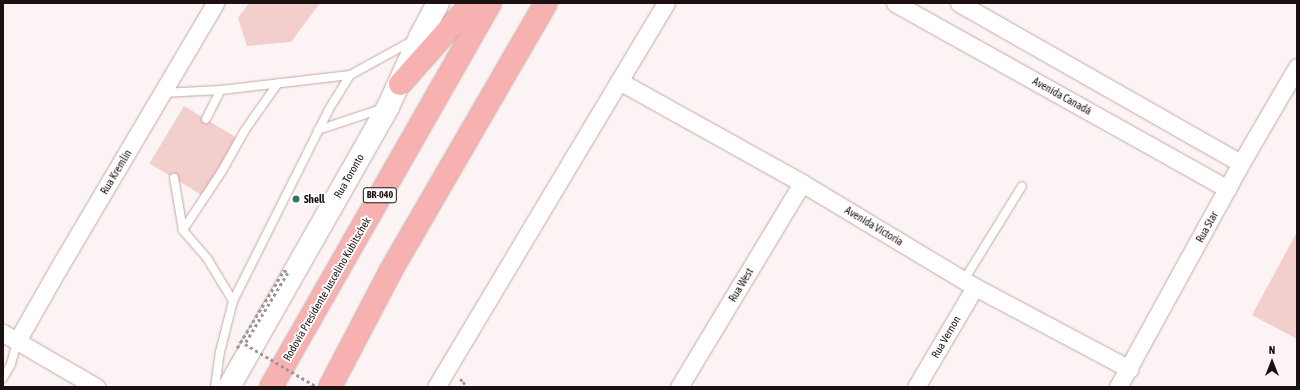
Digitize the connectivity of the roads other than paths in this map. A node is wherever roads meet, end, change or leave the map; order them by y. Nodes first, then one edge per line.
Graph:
1 (215, 3) edge
2 (438, 3) edge
3 (472, 3) edge
4 (490, 3) edge
5 (546, 3) edge
6 (666, 3) edge
7 (895, 3) edge
8 (959, 3) edge
9 (420, 37) junction
10 (1297, 67) edge
11 (350, 75) junction
12 (619, 81) junction
13 (278, 83) junction
14 (400, 84) junction
15 (221, 90) junction
16 (162, 93) junction
17 (388, 107) junction
18 (206, 119) dead end
19 (318, 130) junction
20 (1241, 163) junction
21 (174, 178) dead end
22 (802, 183) junction
23 (1022, 186) dead end
24 (1228, 188) junction
25 (183, 230) junction
26 (969, 283) junction
27 (232, 301) junction
28 (10, 337) edge
29 (1130, 369) junction
30 (3, 378) edge
31 (96, 387) edge
32 (215, 387) edge
33 (229, 387) edge
34 (271, 387) edge
35 (330, 387) edge
36 (436, 387) edge
37 (679, 387) edge
38 (916, 387) edge
39 (1118, 387) edge

1 - 16 street, Rua Kremlin
2 - 9 main road, Rua Toronto
3 - 14 highway
4 - 34 highway, Rodovia Presidente Juscelino Kubitschek / BR-040
5 - 35 highway
6 - 12 street
7 - 24 street, Avenida Canadá
8 - 20 street
9 - 11 lane
9 - 14 main road, Rua Toronto
10 - 20 street, Rua Star
11 - 13 lane
11 - 19 lane
12 - 22 street, Avenida Victoria
12 - 36 street
13 - 15 lane
13 - 25 lane
14 - 17 main road, Rua Toronto
15 - 16 lane
15 - 18 lane
16 - 28 street, Rua Kremlin
17 - 19 lane
17 - 33 main road, Rua Toronto
19 - 27 lane
20 - 24 street, Rua Star
21 - 25 lane
22 - 26 street, Avenida Victoria
22 - 37 street, Rua West
23 - 26 lane
24 - 29 street, Rua Star
25 - 27 lane
26 - 29 street, Avenida Victoria
26 - 38 street, Rua Vernon
27 - 32 lane
28 - 30 lane
28 - 31 street
29 - 39 street, Rua Star

